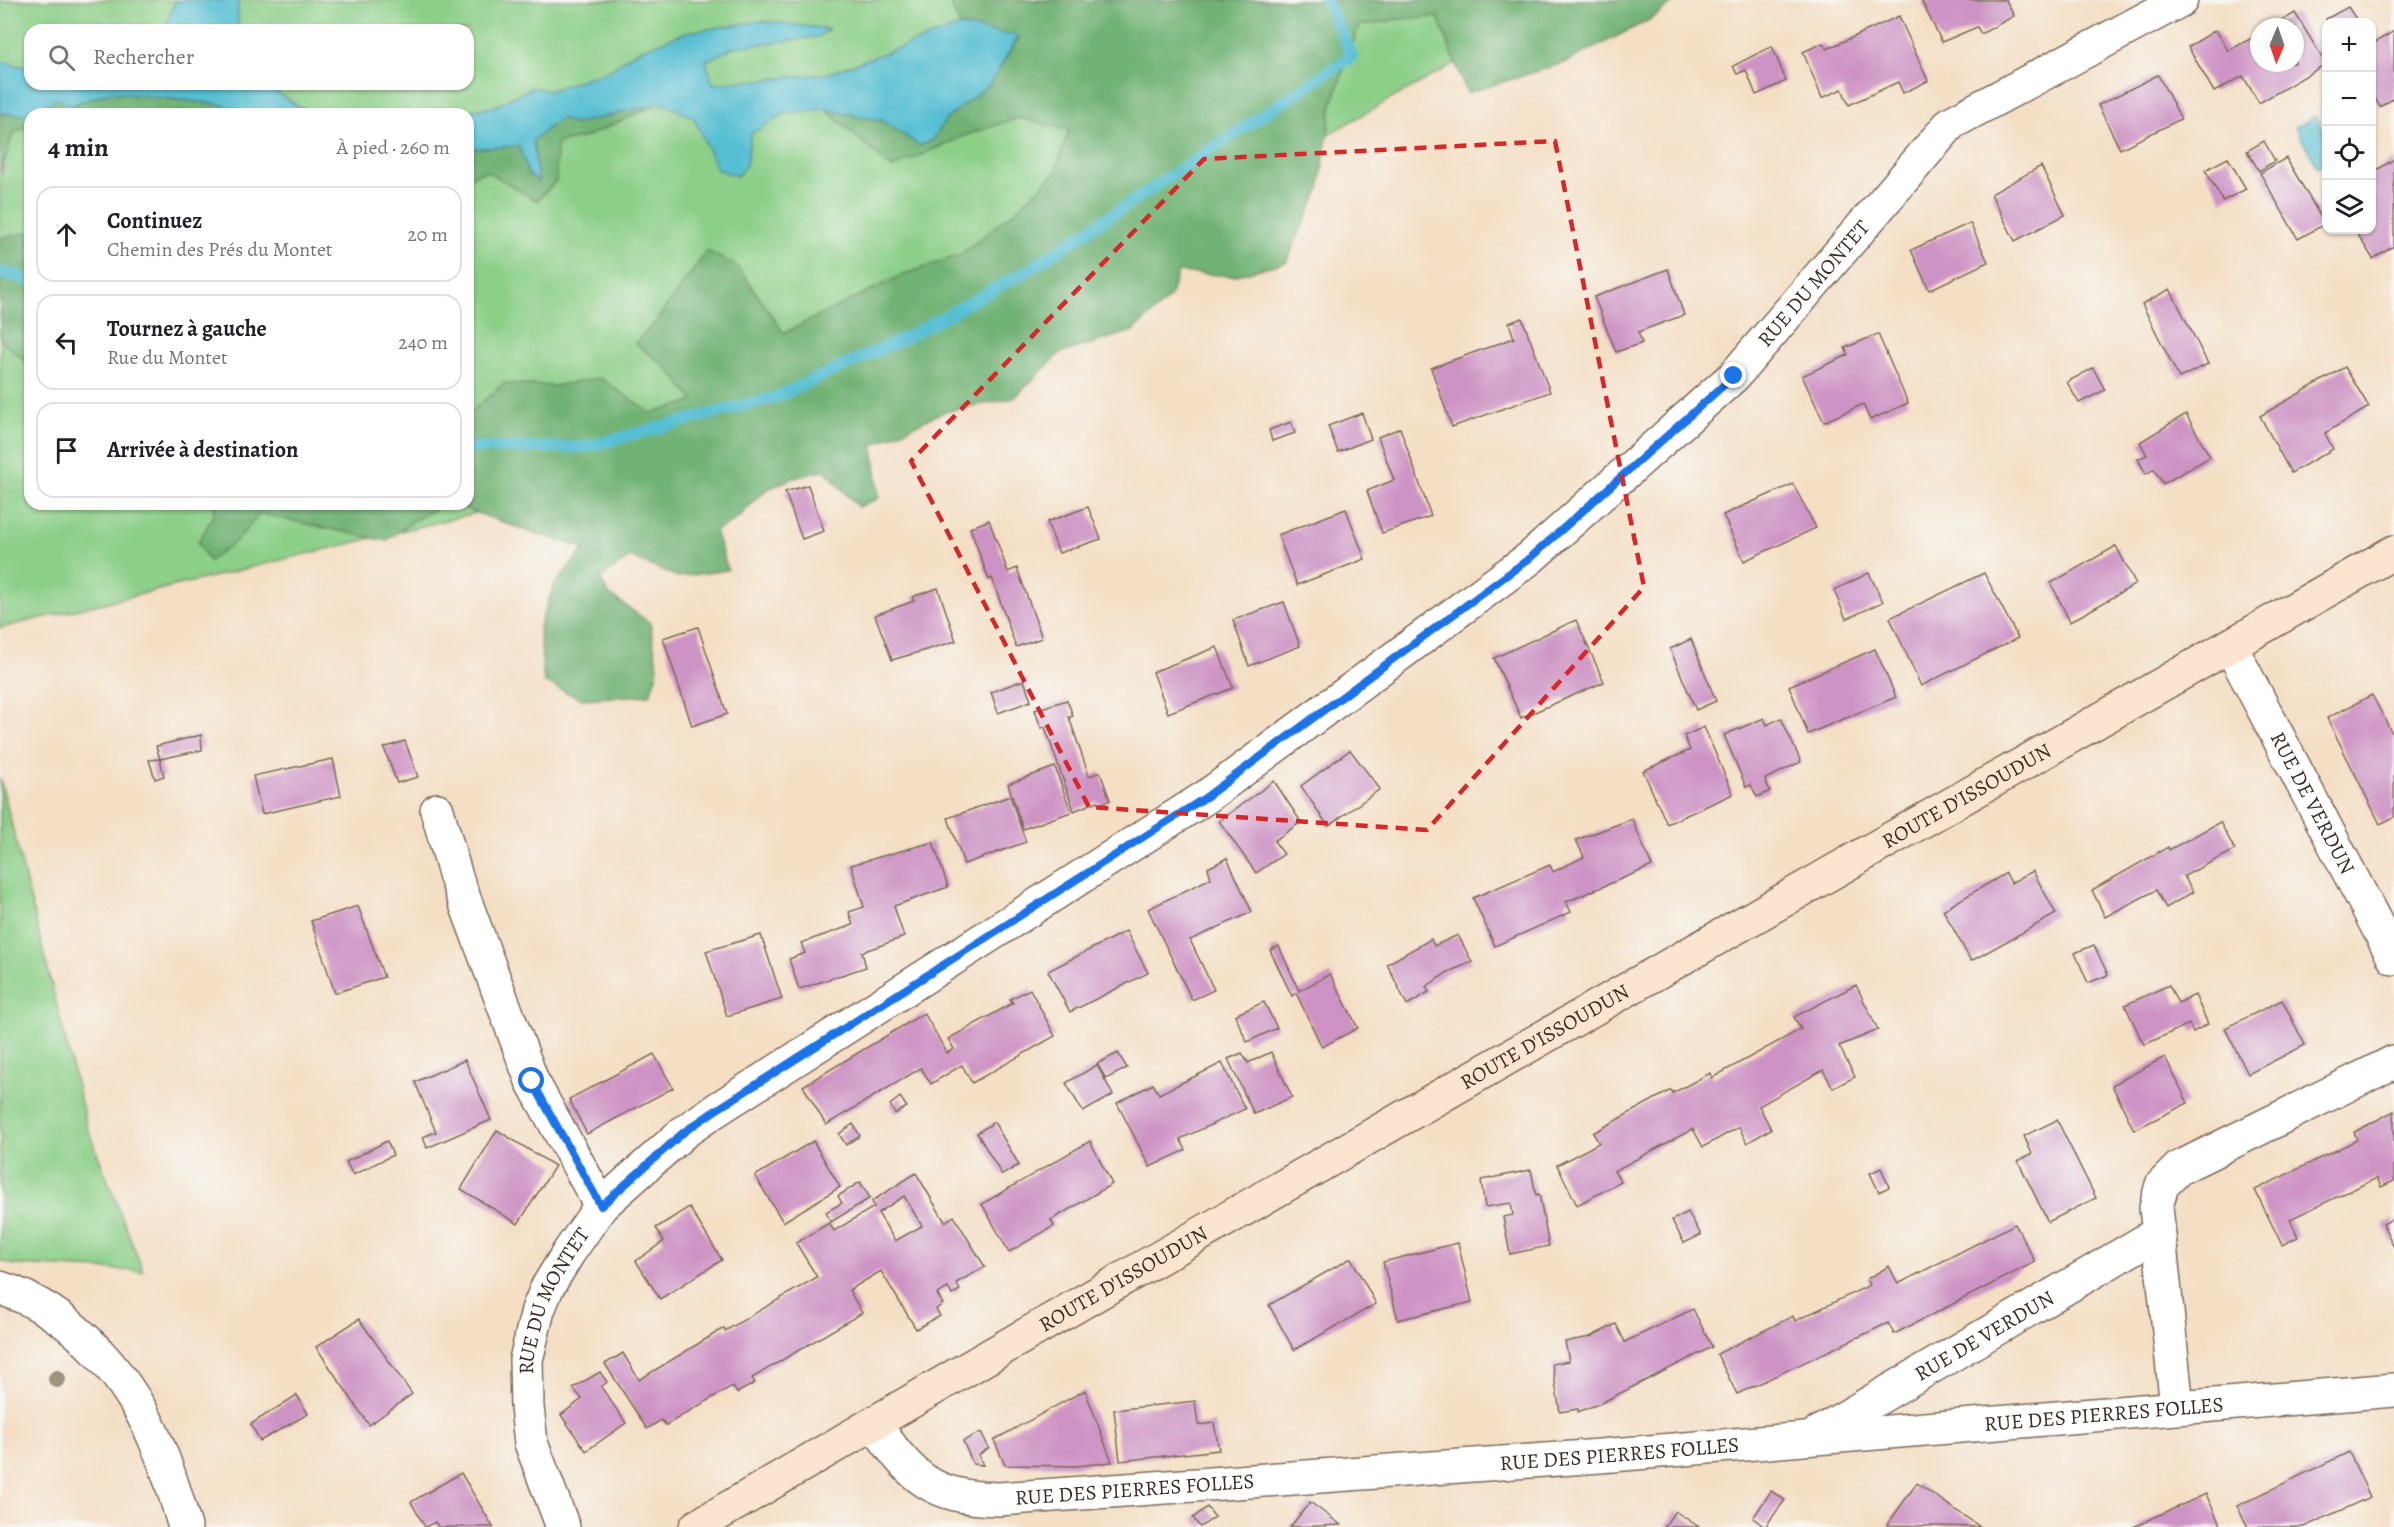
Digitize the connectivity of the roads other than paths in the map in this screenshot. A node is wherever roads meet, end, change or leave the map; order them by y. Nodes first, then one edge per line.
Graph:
1 (2181, 0) edge
2 (2394, 552) edge
3 (2231, 647) junction
4 (437, 810) dead end
5 (2394, 958) edge
6 (2394, 1062) edge
7 (601, 1206) junction
8 (2157, 1234) junction
9 (0, 1288) edge
10 (2394, 1390) edge
11 (2177, 1407) junction
12 (874, 1423) junction
13 (1810, 1438) junction
14 (181, 1518) edge
15 (564, 1527) edge
16 (696, 1527) edge

1 - 7 street, RUE DU MONTET
2 - 3 main road, ROUTE D'ISSOUDUN
3 - 5 street, RUE DE VERDUN
3 - 12 main road, ROUTE D'ISSOUDUN
4 - 7 street
6 - 8 street
7 - 15 street, RUE DU MONTET
8 - 11 street
8 - 13 street, RUE DE VERDUN
9 - 14 street
10 - 11 street, RUE DES PIERRES FOLLES
11 - 13 street, RUE DES PIERRES FOLLES
12 - 13 street, RUE DES PIERRES FOLLES
12 - 16 main road, ROUTE D'ISSOUDUN

